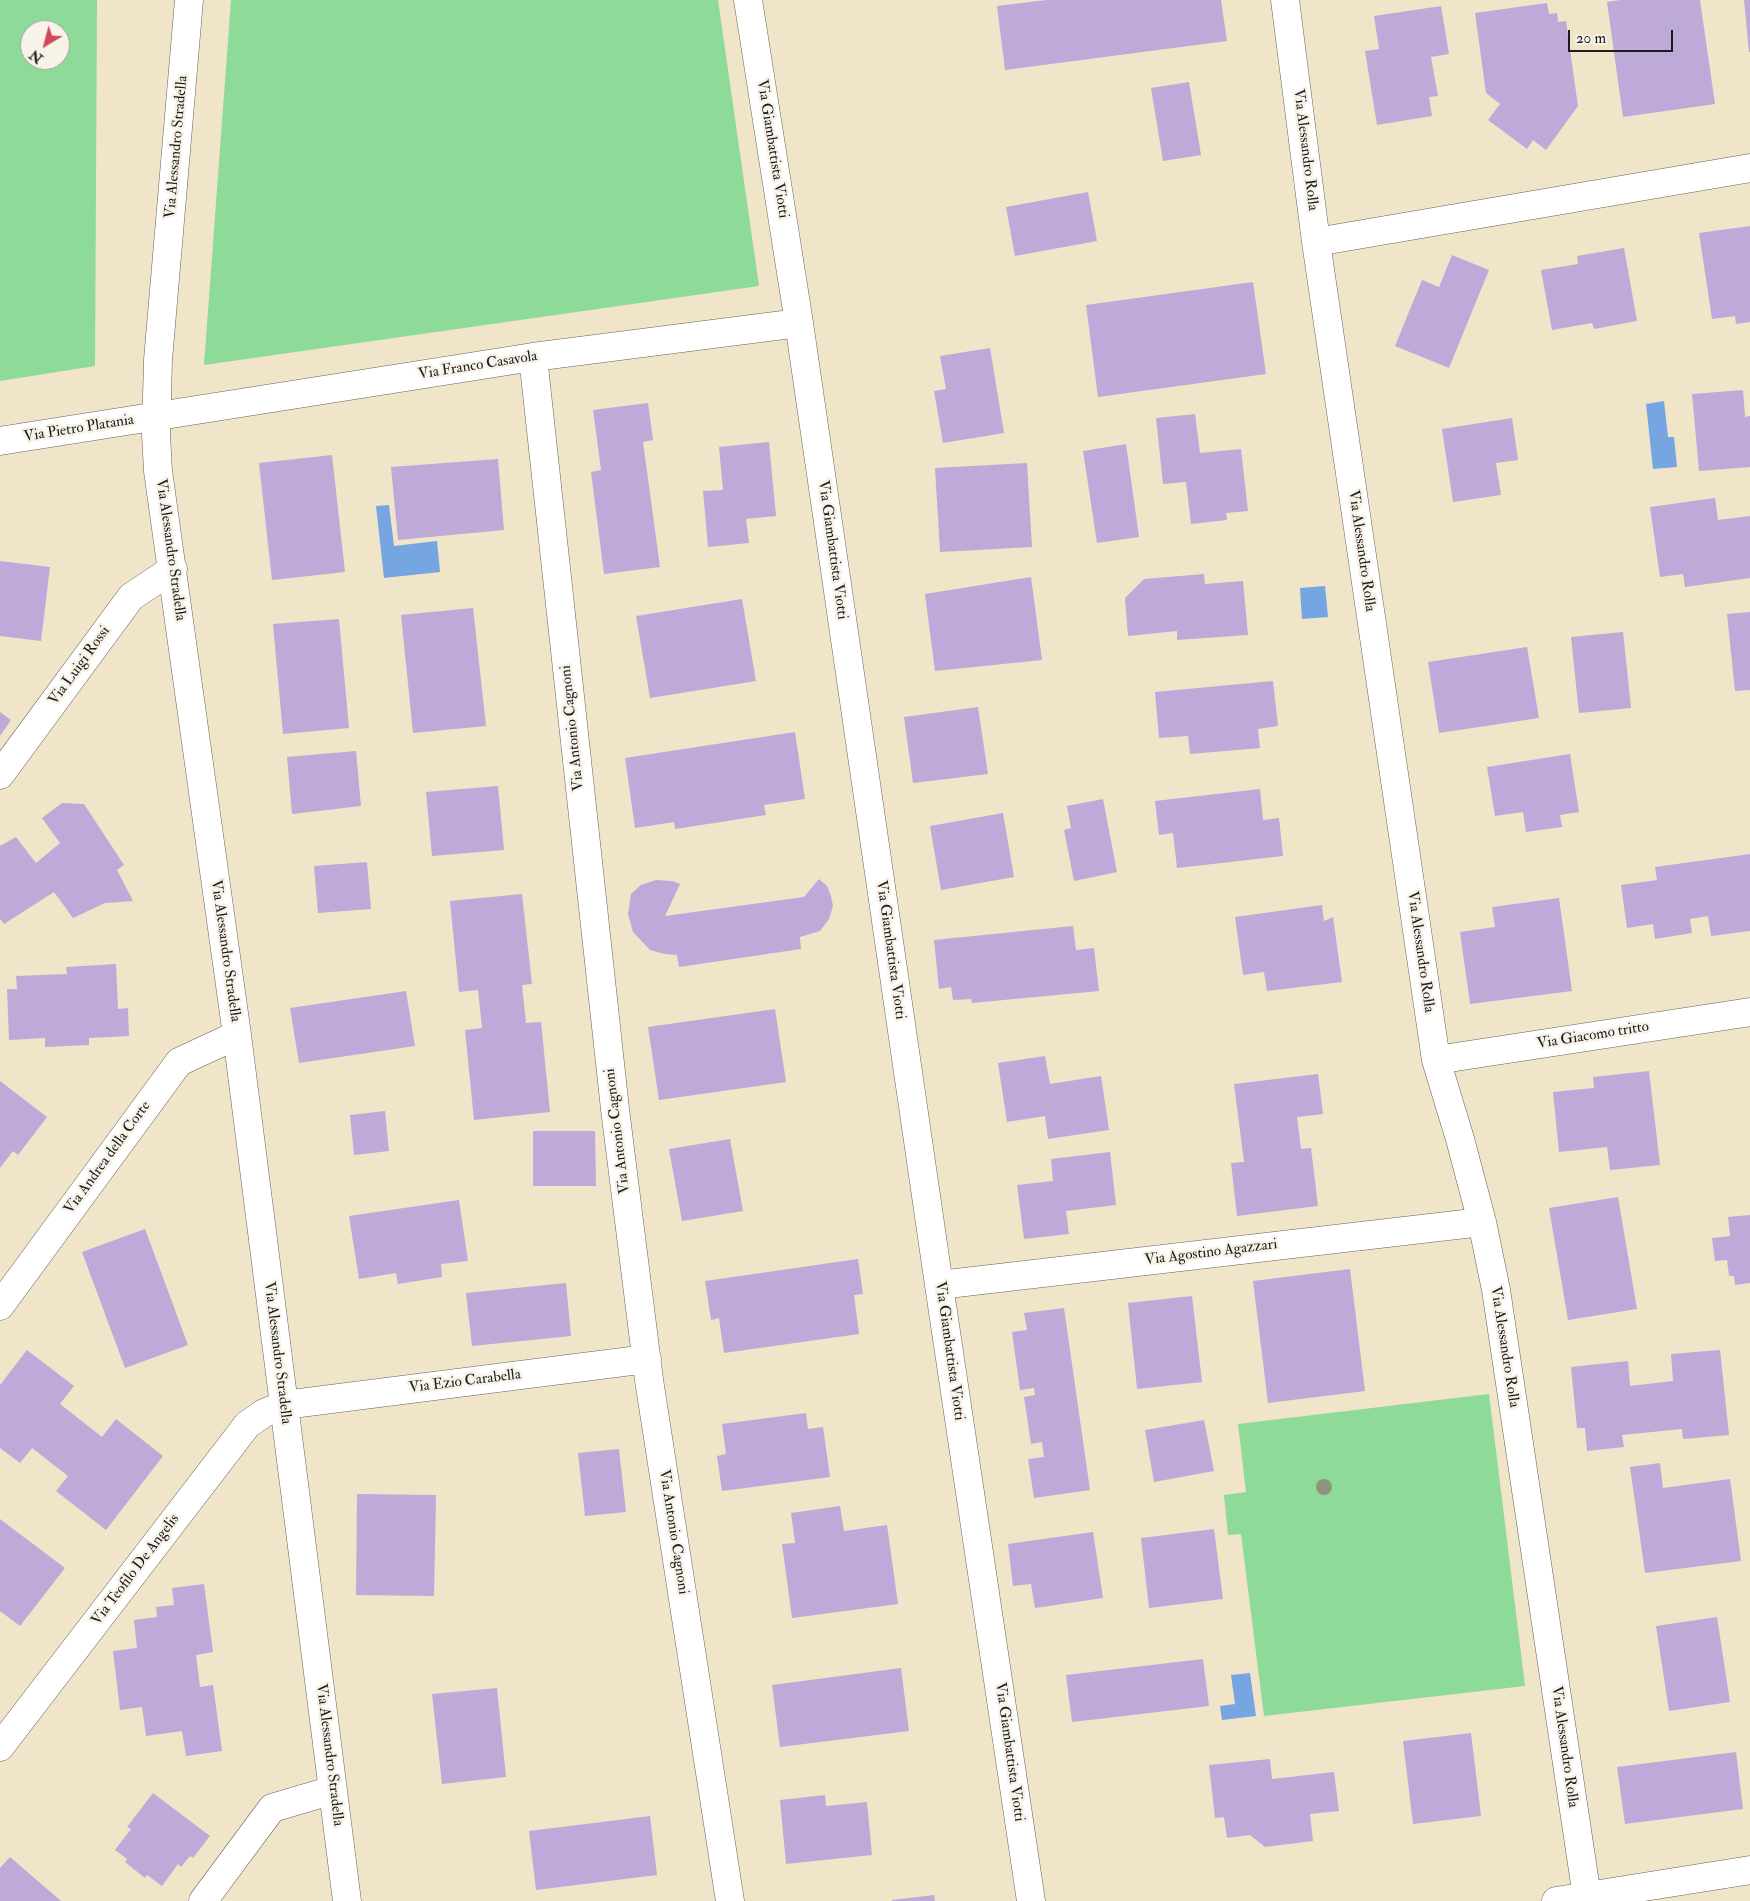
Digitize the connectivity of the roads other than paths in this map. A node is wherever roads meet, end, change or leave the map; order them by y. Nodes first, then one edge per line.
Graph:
1 (189, 0) edge
2 (748, 0) edge
3 (1285, 0) edge
4 (1750, 168) edge
5 (1316, 242) junction
6 (799, 323) junction
7 (533, 358) junction
8 (157, 417) junction
9 (0, 441) edge
10 (173, 569) junction
11 (0, 775) edge
12 (1750, 1012) edge
13 (236, 1035) junction
14 (1436, 1060) junction
15 (1482, 1222) junction
16 (939, 1285) junction
17 (0, 1306) edge
18 (647, 1359) junction
19 (284, 1405) junction
20 (0, 1747) edge
21 (333, 1790) junction
22 (1750, 1870) edge
23 (1586, 1897) junction
24 (203, 1901) edge
25 (347, 1901) edge
26 (730, 1901) edge
27 (1031, 1901) edge
28 (1556, 1901) edge

1 - 8 street, Via Alessandro Stradella
2 - 6 street, Via Giambattista Viotti
3 - 5 street, Via Alessandro Rolla
4 - 5 street
5 - 14 street, Via Alessandro Rolla
6 - 7 street, Via Franco Casavola
6 - 16 street, Via Giambattista Viotti
7 - 8 street, Via Franco Casavola
7 - 18 street, Via Antonio Cagnoni
8 - 9 street, Via Pietro Platania
8 - 10 street, Via Alessandro Stradella
10 - 11 street, Via Luigi Rossi
10 - 13 street, Via Alessandro Stradella
12 - 14 street, Via Giacomo tritto
13 - 17 street, Via Andrea della Corte
13 - 19 street, Via Alessandro Stradella
14 - 15 street, Via Alessandro Rolla
15 - 16 street, Via Agostino Agazzari
15 - 23 street, Via Alessandro Rolla
16 - 27 street, Via Giambattista Viotti
18 - 19 street, Via Ezio Carabella
18 - 26 street, Via Antonio Cagnoni
19 - 20 street, Via Teofilo De Angelis
19 - 21 street, Via Alessandro Stradella
21 - 24 street
21 - 25 street, Via Alessandro Stradella
22 - 23 street
23 - 28 street

